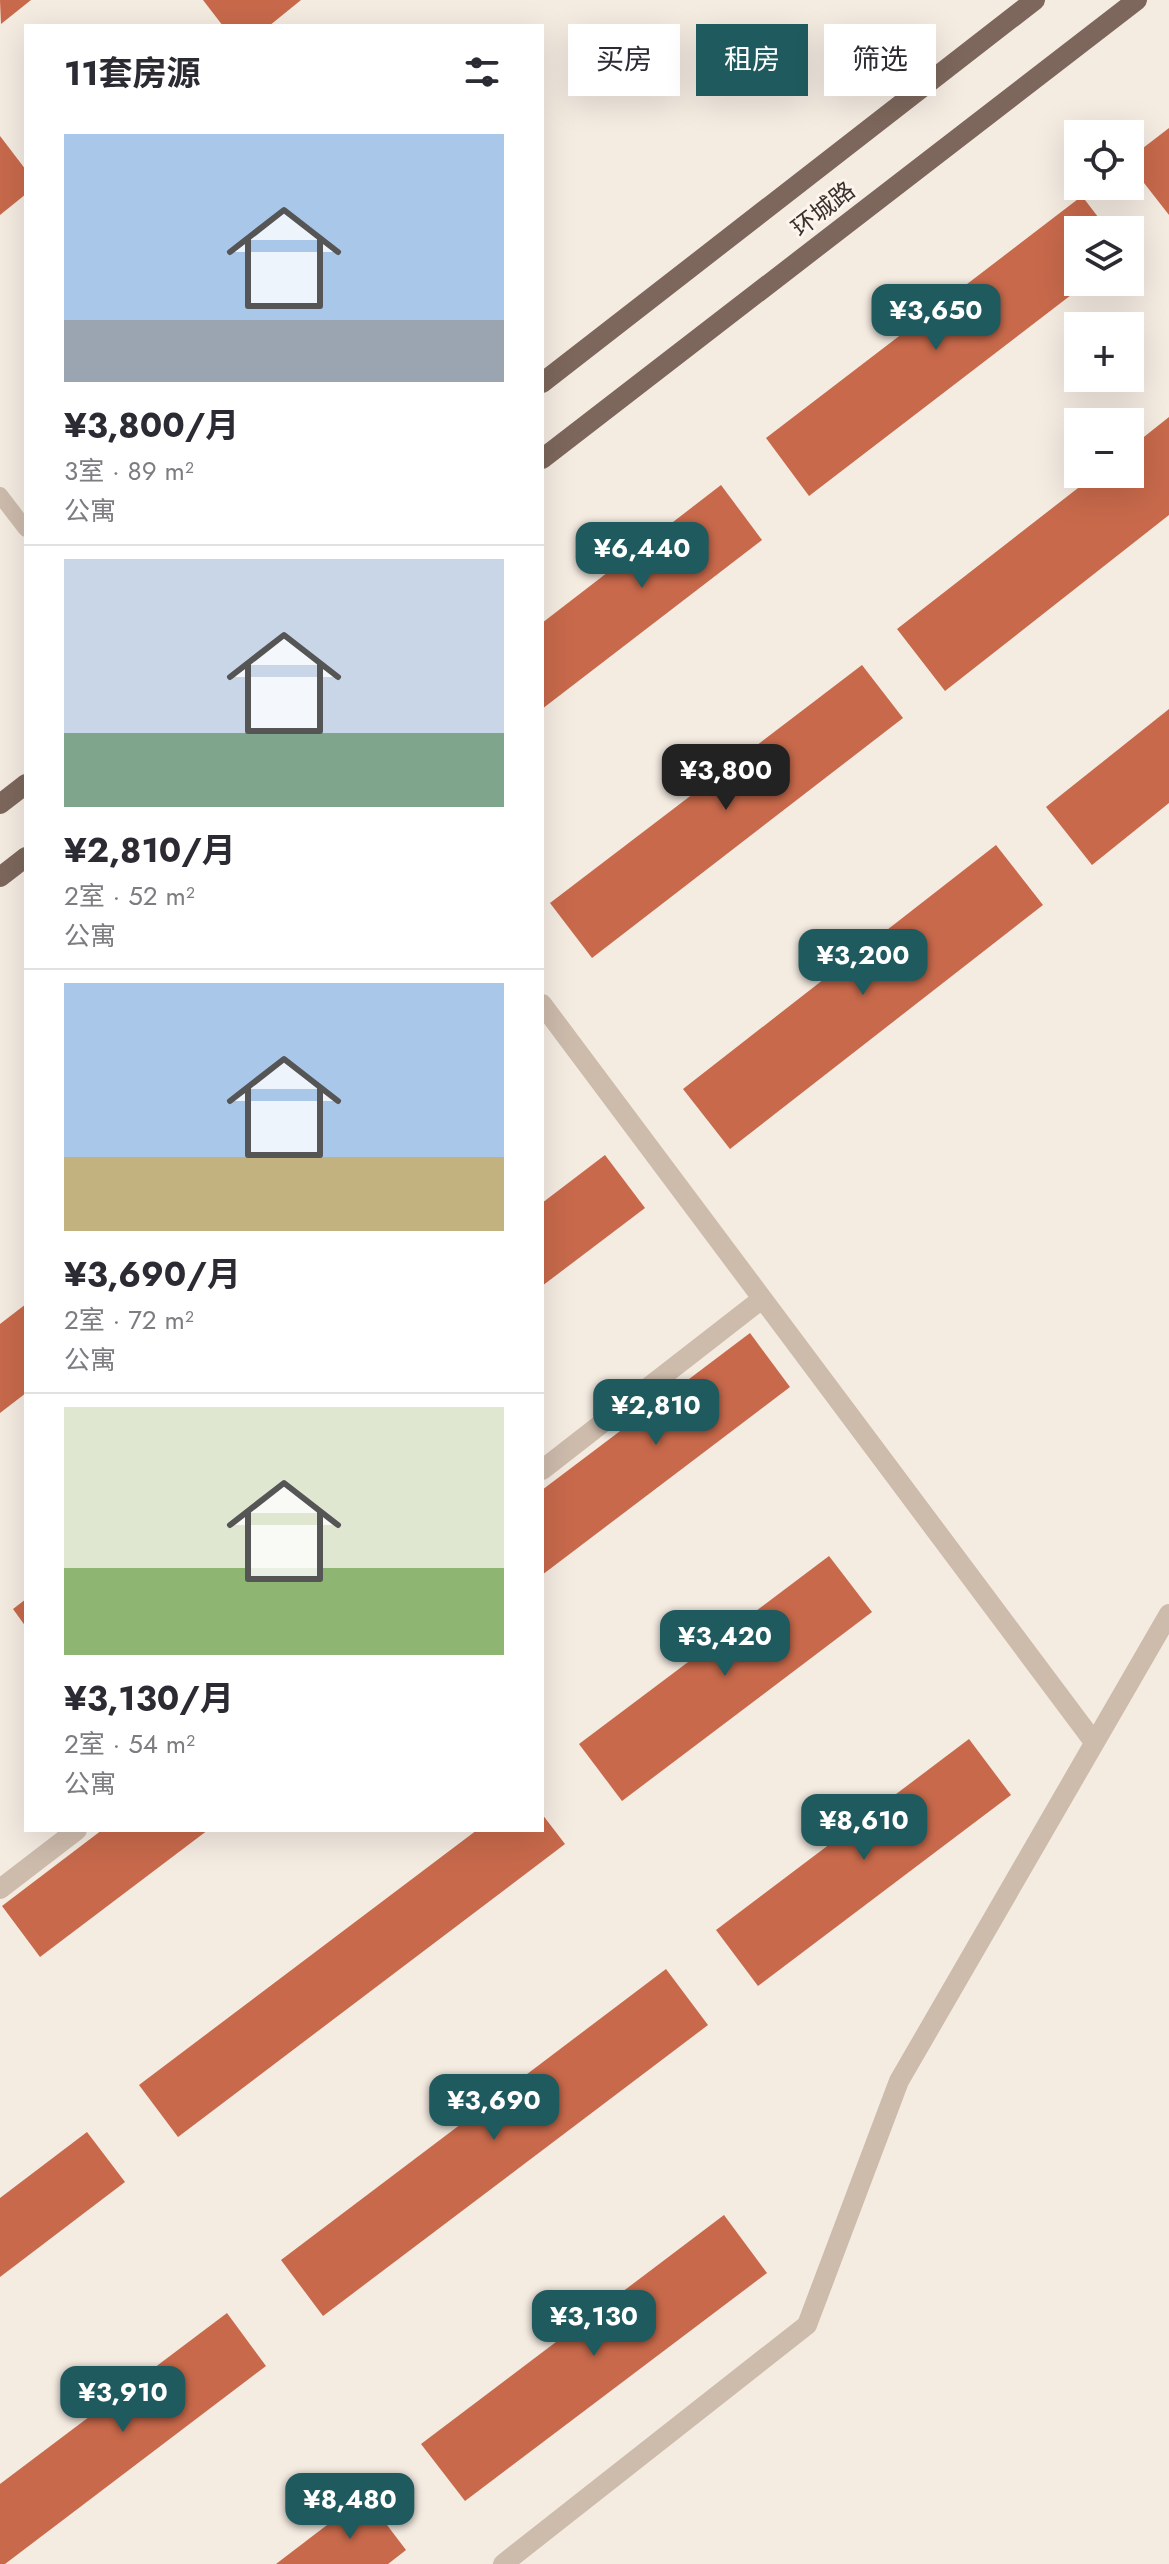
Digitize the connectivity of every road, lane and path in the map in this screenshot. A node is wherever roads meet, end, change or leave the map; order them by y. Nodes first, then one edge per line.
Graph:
1 (1035, 0) edge
2 (1137, 0) edge
3 (544, 381) edge
4 (544, 457) edge
5 (0, 495) edge
6 (24, 526) edge
7 (24, 786) edge
8 (0, 804) edge
9 (24, 859) edge
10 (0, 877) edge
11 (544, 1007) edge
12 (762, 1299) junction
13 (544, 1468) edge
14 (1169, 1614) edge
15 (1094, 1742) junction
16 (74, 1832) edge
17 (0, 1889) edge
18 (503, 2564) edge

1 - 3 main road
2 - 4 main road, 环城路
5 - 6 lane
7 - 8 main road
9 - 10 main road
11 - 12 street
12 - 13 street
12 - 15 street
14 - 15 street
15 - 18 street
16 - 17 street

